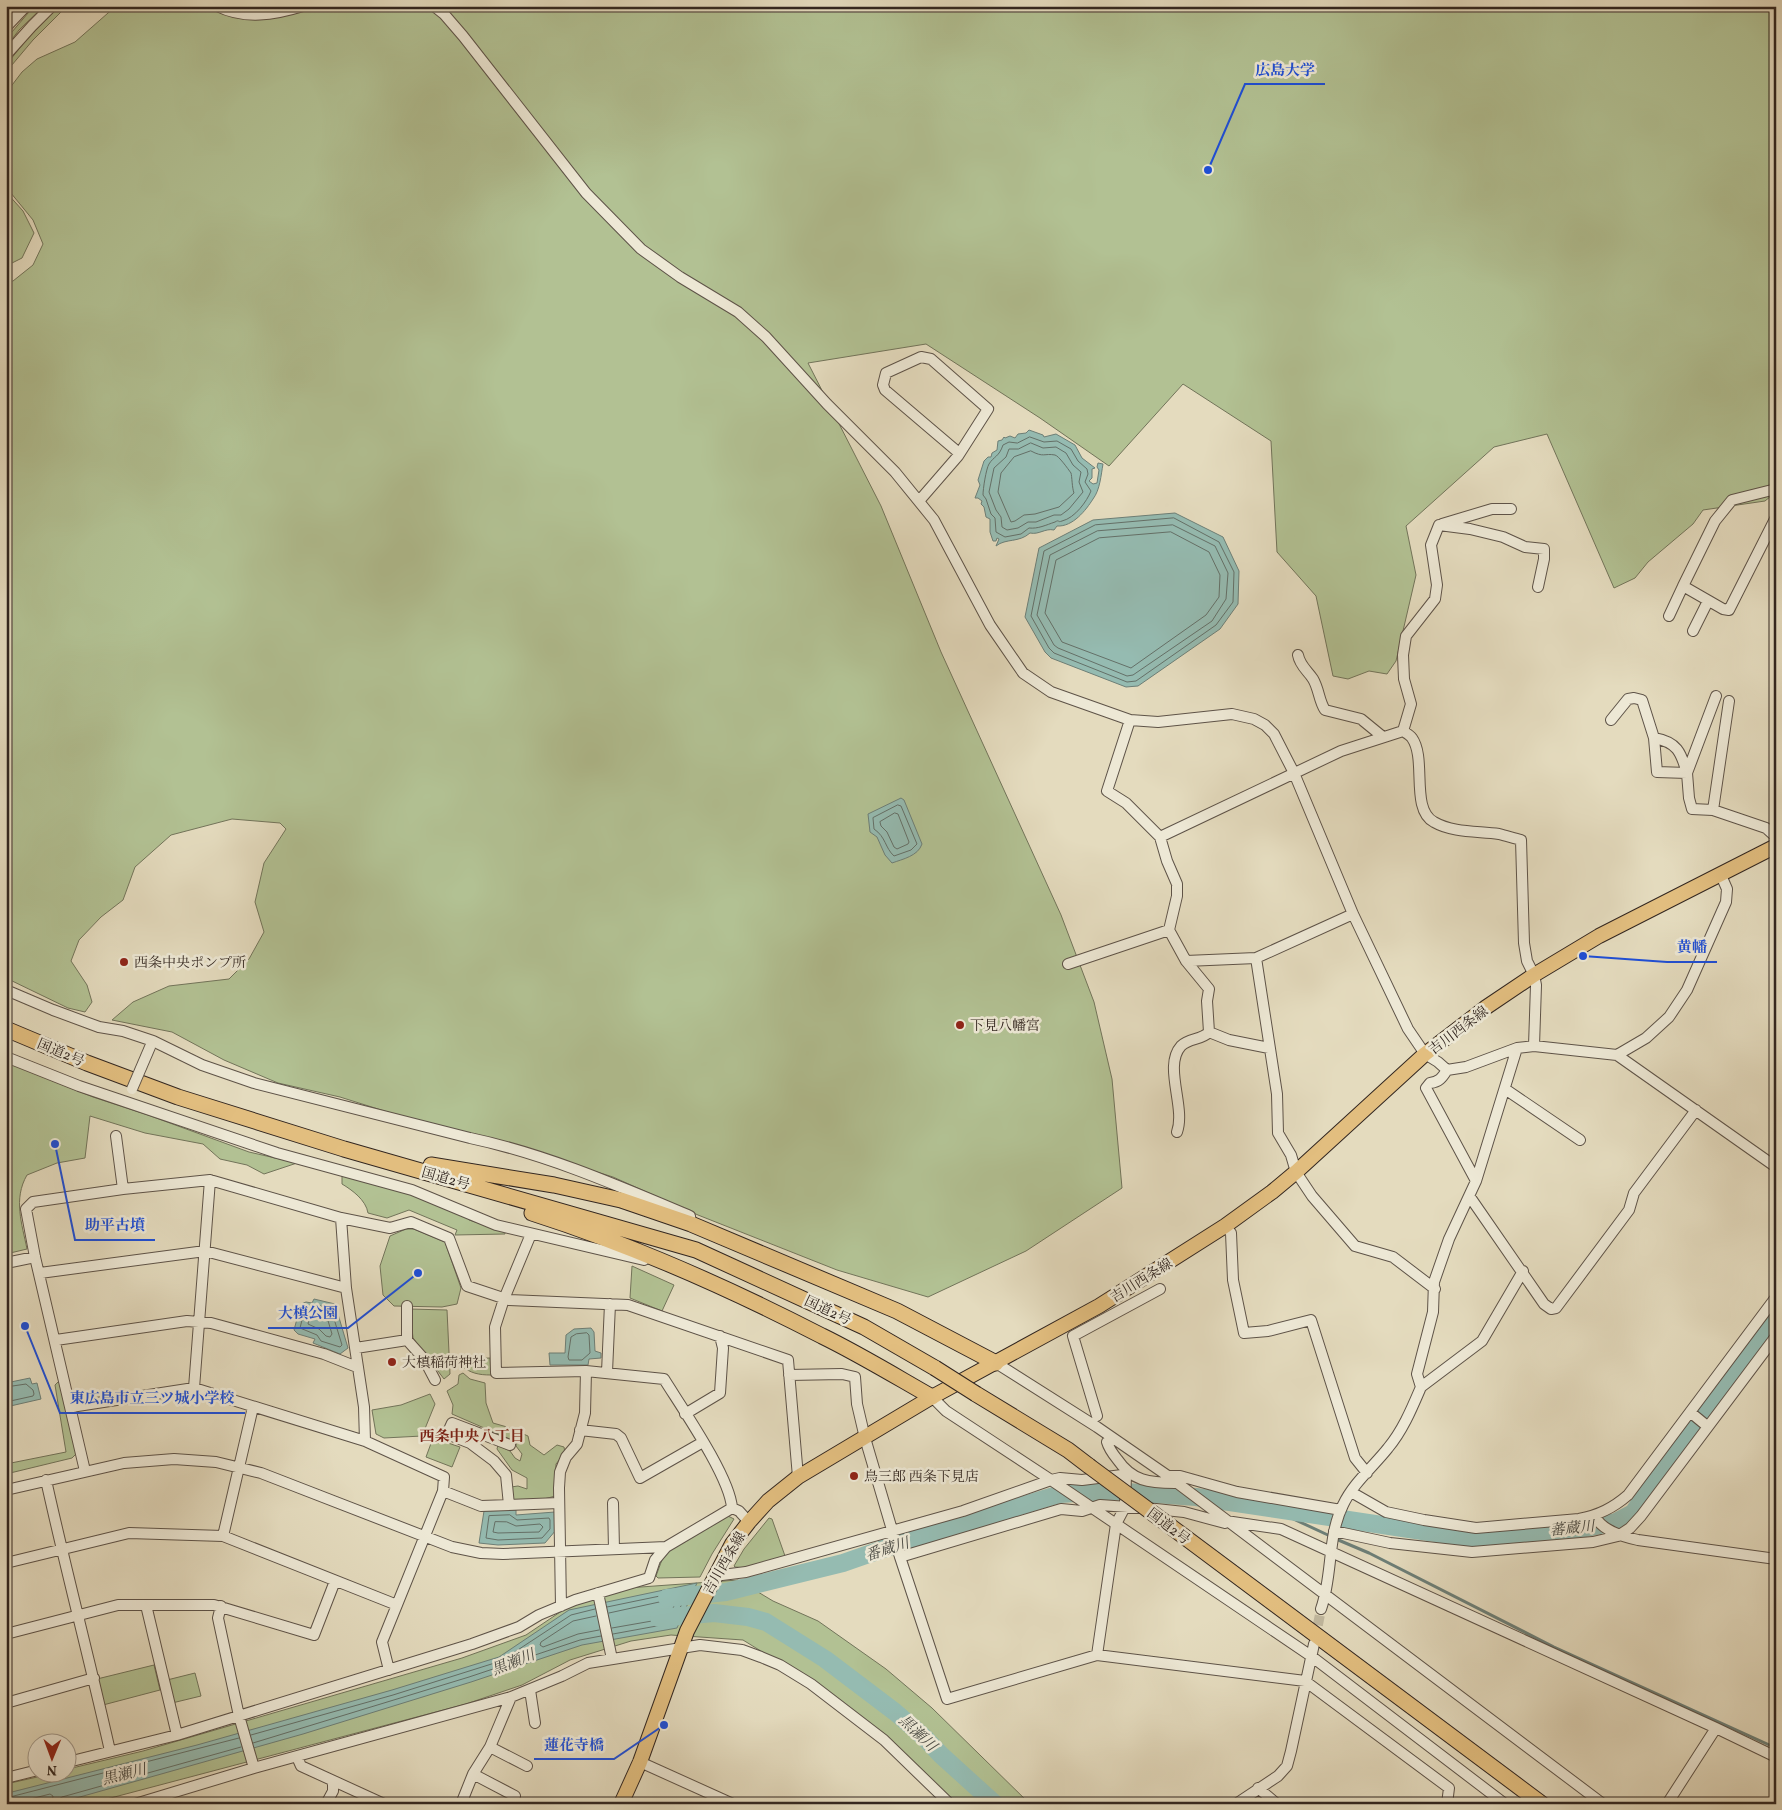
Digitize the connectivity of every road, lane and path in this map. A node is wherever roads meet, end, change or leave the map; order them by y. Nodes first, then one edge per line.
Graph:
1 (26, 6) edge
2 (52, 6) edge
3 (217, 6) edge
4 (303, 6) edge
5 (434, 6) edge
6 (6, 27) edge
7 (6, 55) edge
8 (959, 453) junction
9 (1776, 489) edge
10 (919, 501) junction
11 (1511, 509) dead end
12 (1776, 517) edge
13 (1439, 525) junction
14 (1682, 586) junction
15 (1538, 587) dead end
16 (1708, 601) junction
17 (1669, 616) dead end
18 (1693, 632) dead end
19 (1298, 656) dead end
20 (1716, 696) dead end
21 (1729, 701) dead end
22 (1130, 720) junction
23 (1611, 720) dead end
24 (1403, 731) junction
25 (1382, 737) junction
26 (1654, 738) junction
27 (1294, 773) junction
28 (1687, 773) junction
29 (1713, 810) junction
30 (1160, 837) junction
31 (1776, 837) edge
32 (1776, 846) edge
33 (1720, 874) junction
34 (1353, 914) junction
35 (1169, 930) junction
36 (1256, 958) junction
37 (1186, 961) junction
38 (1068, 964) dead end
39 (1534, 975) junction
40 (6, 990) edge
41 (6, 1019) edge
42 (6, 1029) edge
43 (1209, 1032) junction
44 (6, 1038) edge
45 (152, 1044) junction
46 (1534, 1046) junction
47 (1269, 1048) junction
48 (1517, 1048) junction
49 (1425, 1054) junction
50 (1617, 1055) junction
51 (6, 1058) edge
52 (1447, 1070) junction
53 (1505, 1089) junction
54 (178, 1097) junction
55 (126, 1103) junction
56 (1696, 1110) junction
57 (1177, 1132) dead end
58 (116, 1136) dead end
59 (1580, 1140) dead end
60 (344, 1149) junction
61 (1776, 1167) edge
62 (1296, 1172) junction
63 (210, 1180) junction
64 (1476, 1181) junction
65 (123, 1188) junction
66 (1470, 1197) junction
67 (341, 1218) junction
68 (691, 1224) junction
69 (1226, 1226) junction
70 (531, 1234) junction
71 (205, 1250) junction
72 (35, 1257) junction
73 (6, 1264) edge
74 (1523, 1271) junction
75 (40, 1273) junction
76 (707, 1281) junction
77 (346, 1288) junction
78 (1160, 1289) dead end
79 (1435, 1289) junction
80 (1776, 1297) edge
81 (504, 1299) junction
82 (610, 1304) junction
83 (407, 1306) dead end
84 (1101, 1312) junction
85 (198, 1322) junction
86 (720, 1336) junction
87 (1776, 1336) edge
88 (56, 1340) junction
89 (407, 1340) junction
90 (356, 1348) junction
91 (996, 1363) junction
92 (357, 1366) junction
93 (586, 1371) junction
94 (608, 1372) junction
95 (789, 1375) junction
96 (435, 1380) dead end
97 (1421, 1387) junction
98 (194, 1388) junction
99 (932, 1397) junction
100 (71, 1407) junction
101 (253, 1407) junction
102 (685, 1414) junction
103 (1691, 1414) junction
104 (1097, 1416) dead end
105 (1707, 1425) junction
106 (580, 1430) junction
107 (864, 1438) junction
108 (364, 1441) junction
109 (703, 1442) junction
110 (1106, 1442) dead end
111 (510, 1445) dead end
112 (239, 1467) junction
113 (85, 1471) junction
114 (1367, 1472) junction
115 (1127, 1475) junction
116 (798, 1477) junction
117 (1171, 1479) junction
118 (46, 1480) junction
119 (1051, 1480) junction
120 (6, 1490) edge
121 (443, 1491) junction
122 (1351, 1492) junction
123 (560, 1503) junction
124 (613, 1503) dead end
125 (509, 1505) junction
126 (1125, 1506) junction
127 (1091, 1507) junction
128 (732, 1508) junction
129 (1340, 1512) junction
130 (1596, 1518) junction
131 (749, 1522) junction
132 (1228, 1523) junction
133 (1116, 1524) junction
134 (893, 1531) junction
135 (1334, 1532) junction
136 (1617, 1535) junction
137 (223, 1536) junction
138 (425, 1538) junction
139 (666, 1546) junction
140 (63, 1549) junction
141 (614, 1549) junction
142 (561, 1552) junction
143 (1332, 1553) junction
144 (900, 1557) junction
145 (1776, 1559) edge
146 (6, 1563) edge
147 (714, 1578) junction
148 (335, 1581) junction
149 (598, 1595) junction
150 (1326, 1596) junction
151 (146, 1605) junction
152 (397, 1605) junction
153 (221, 1606) junction
154 (561, 1606) junction
155 (1322, 1609) tunnel mouth
156 (77, 1614) junction
157 (6, 1634) edge
158 (1314, 1644) tunnel mouth
159 (681, 1648) junction
160 (1096, 1654) junction
161 (612, 1655) junction
162 (1312, 1656) junction
163 (389, 1670) junction
164 (94, 1678) junction
165 (1305, 1681) junction
166 (530, 1690) junction
167 (512, 1697) junction
168 (6, 1703) edge
169 (240, 1717) junction
170 (535, 1723) dead end
171 (1716, 1728) junction
172 (177, 1735) junction
173 (490, 1748) junction
174 (110, 1751) junction
175 (297, 1757) junction
176 (1776, 1758) edge
177 (78, 1759) edge
178 (640, 1762) junction
179 (253, 1766) junction
180 (527, 1766) dead end
181 (28, 1772) edge
182 (473, 1774) junction
183 (6, 1778) edge
184 (332, 1782) junction
185 (1258, 1788) junction
186 (515, 1796) dead end
187 (158, 1801) edge
188 (135, 1804) edge
189 (326, 1804) edge
190 (384, 1804) edge
191 (461, 1804) edge
192 (621, 1804) edge
193 (733, 1804) edge
194 (950, 1804) edge
195 (1236, 1804) edge
196 (1277, 1804) edge
197 (1447, 1804) edge
198 (1505, 1804) edge
199 (1542, 1804) edge
200 (1603, 1804) edge
201 (1667, 1804) edge

1 - 6 street
2 - 7 street
3 - 4 street
5 - 10 street
8 - 8 street
8 - 10 street
9 - 14 street
10 - 22 street
11 - 13 street
12 - 16 street
13 - 15 street
13 - 24 street
14 - 16 street
14 - 17 street
16 - 18 street
19 - 25 street
20 - 28 street
21 - 29 street
22 - 27 street
22 - 30 street
23 - 26 street
24 - 25 street
24 - 39 street
25 - 27 street
26 - 28 street
26 - 28 street
27 - 30 street
27 - 34 street
28 - 29 street
29 - 31 street
30 - 35 street
32 - 33 main road, 吉川西条線
33 - 39 main road, 吉川西条線
33 - 50 street
34 - 36 street
34 - 49 street
35 - 37 street
35 - 38 street
36 - 37 street
36 - 47 street
37 - 43 street
39 - 46 street
39 - 49 main road, 吉川西条線
40 - 45 street
41 - 54 highway
42 - 54 highway, 国道2号
43 - 47 street
43 - 57 street
44 - 54 highway
45 - 55 street, bridge
45 - 68 street
46 - 48 street
46 - 50 street
47 - 62 street
48 - 52 street
48 - 53 street
49 - 52 street
49 - 62 main road, 吉川西条線
50 - 56 street
51 - 55 street
52 - 64 street
53 - 59 street
53 - 64 street
54 - 60 highway, 国道2号
55 - 70 street
56 - 61 street
56 - 74 street
58 - 65 street
60 - 68 highway
60 - 76 highway
60 - 199 highway, 国道2号, bridge
62 - 69 main road, 吉川西条線
62 - 79 street
63 - 65 street
63 - 67 street
63 - 71 street
64 - 66 street
65 - 72 street
66 - 74 street
66 - 79 street
67 - 77 street
67 - 81 street
68 - 91 highway
69 - 84 main road, 吉川西条線
69 - 114 street
70 - 76 street
70 - 81 street
71 - 75 street
71 - 77 street
71 - 85 street
72 - 73 street
72 - 75 street
74 - 97 street
75 - 88 street
76 - 99 highway
77 - 90 street
78 - 84 street
79 - 97 street
80 - 103 street
81 - 82 street
81 - 93 street
82 - 86 street
82 - 94 street
83 - 89 street
84 - 91 main road, 吉川西条線
84 - 104 street
85 - 88 street
85 - 92 street
85 - 98 street
86 - 95 street
86 - 102 street
87 - 105 street
88 - 100 street
89 - 90 street
89 - 96 street
90 - 92 street
91 - 99 main road, 吉川西条線
91 - 117 street
92 - 108 street
93 - 94 street
93 - 106 street
94 - 102 street
95 - 107 street
95 - 116 street
97 - 114 street
98 - 100 street
98 - 101 street
99 - 107 main road, 吉川西条線
99 - 119 street
100 - 113 street
101 - 108 street
101 - 112 street
102 - 109 street
103 - 105 street
103 - 130 street
105 - 136 street
106 - 109 street
106 - 123 street
107 - 116 main road, 吉川西条線
107 - 134 street
108 - 121 street
109 - 128 street
110 - 115 street
111 - 125 street
112 - 113 street
112 - 137 street
112 - 138 street
113 - 118 street
114 - 122 street
115 - 117 street
115 - 119 street
115 - 126 street
116 - 131 main road, 吉川西条線
117 - 129 street
117 - 132 street
118 - 120 street
118 - 140 street
119 - 127 street
119 - 134 street
121 - 125 street
121 - 138 street
122 - 129 street
122 - 130 street
123 - 125 street
123 - 142 street
124 - 141 street
126 - 127 street
126 - 132 street
126 - 133 street
127 - 133 street
127 - 144 street
128 - 131 street
128 - 139 street
129 - 135 street
130 - 136 street
131 - 147 main road, 吉川西条線
132 - 143 street
132 - 150 street
133 - 160 street
133 - 162 street
134 - 144 street
134 - 147 street
135 - 136 street
135 - 143 street
136 - 145 street
137 - 140 street
137 - 148 street
138 - 142 street
138 - 152 street
139 - 141 street
139 - 149 street
140 - 146 street
140 - 156 street
141 - 142 street
142 - 154 street
143 - 150 street
143 - 171 street
144 - 160 street
147 - 159 main road, 吉川西条線
148 - 152 street
148 - 153 street
149 - 154 street
149 - 161 street
150 - 155 street
150 - 200 street
151 - 153 street
151 - 156 street
151 - 172 street
152 - 163 street
153 - 169 street
154 - 163 street
156 - 157 street
156 - 164 street
158 - 162 street
159 - 161 street
159 - 178 main road, 吉川西条線
159 - 194 street
160 - 165 street
161 - 166 street
162 - 165 street
162 - 198 street
163 - 169 street
164 - 168 street
164 - 174 street
165 - 185 street
165 - 197 street
166 - 167 street
166 - 170 street
167 - 173 street
167 - 175 street
169 - 172 street
169 - 179 street
171 - 176 street
171 - 201 street
172 - 174 street
173 - 180 street
173 - 182 street
174 - 177 street
175 - 179 street
175 - 184 street
178 - 192 main road, 吉川西条線
178 - 193 street
179 - 187 street
181 - 183 street
182 - 186 street
182 - 191 street
184 - 189 street
184 - 190 street
185 - 195 street
185 - 196 street
187 - 188 street

